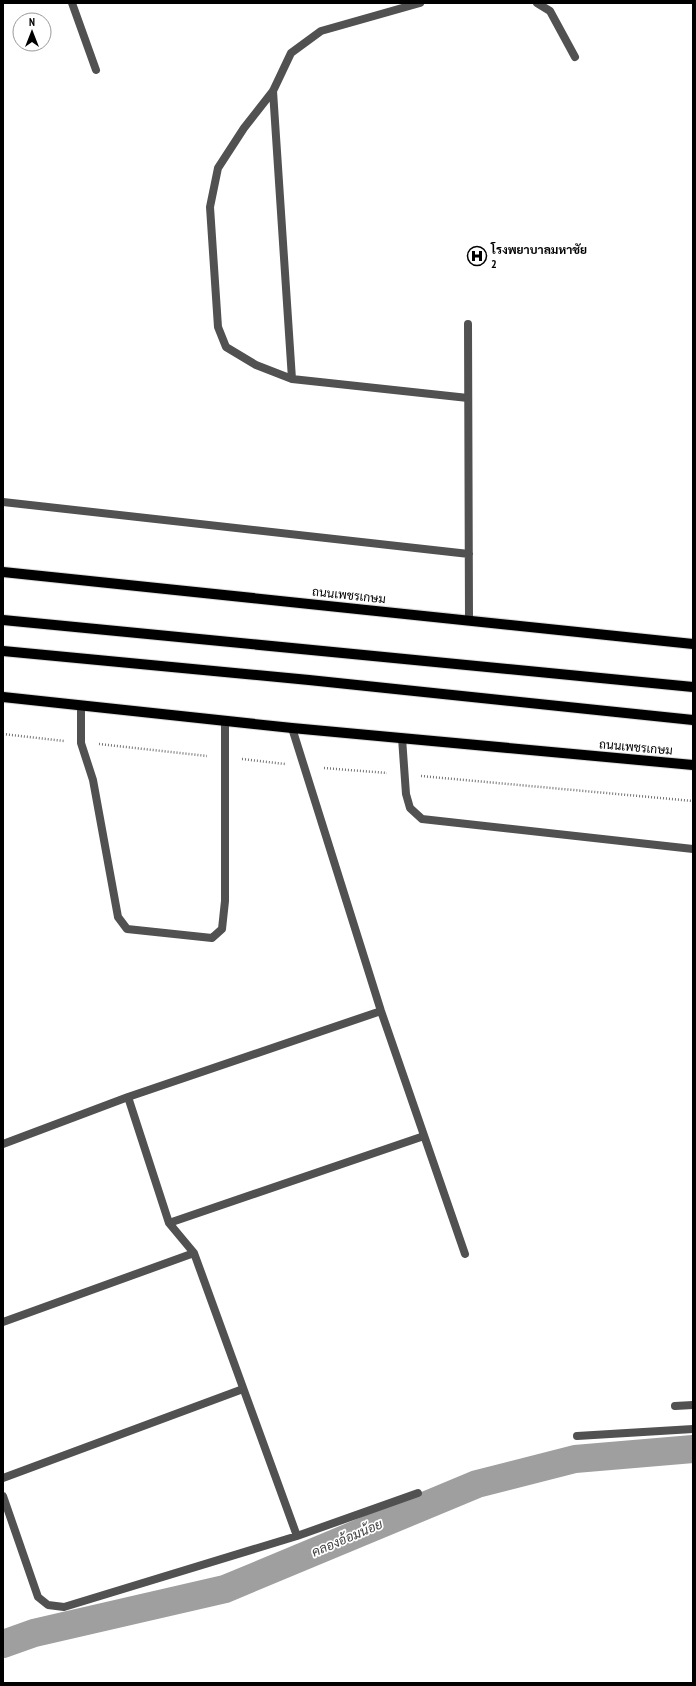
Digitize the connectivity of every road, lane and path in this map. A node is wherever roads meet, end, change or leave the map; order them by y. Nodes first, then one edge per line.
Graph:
1 (72, 3) edge
2 (420, 3) edge
3 (537, 3) edge
4 (575, 57) dead end
5 (96, 70) dead end
6 (273, 91) junction
7 (468, 324) dead end
8 (292, 379) junction
9 (468, 398) junction
10 (3, 502) edge
11 (469, 554) junction
12 (3, 572) edge
13 (3, 620) edge
14 (469, 620) junction
15 (693, 644) edge
16 (3, 651) edge
17 (693, 687) edge
18 (3, 697) edge
19 (81, 706) junction
20 (693, 720) edge
21 (225, 721) junction
22 (292, 728) junction
23 (3, 734) edge
24 (402, 738) junction
25 (82, 742) junction
26 (225, 757) junction
27 (693, 765) edge
28 (304, 766) junction
29 (404, 775) junction
30 (693, 801) edge
31 (693, 849) edge
32 (381, 1011) junction
33 (128, 1097) junction
34 (424, 1136) junction
35 (3, 1144) edge
36 (169, 1223) junction
37 (194, 1253) junction
38 (464, 1254) dead end
39 (3, 1322) edge
40 (243, 1388) junction
41 (693, 1405) edge
42 (675, 1406) dead end
43 (693, 1429) edge
44 (577, 1436) dead end
45 (3, 1478) edge
46 (418, 1493) dead end
47 (3, 1496) edge
48 (297, 1536) junction

1 - 5 street
2 - 6 street
3 - 4 street
6 - 8 street
6 - 8 street
7 - 9 street
8 - 9 street
9 - 11 street
10 - 11 street
11 - 14 street
12 - 14 main road, ถนนเพชรเกษม
13 - 17 main road
14 - 15 main road, ถนนเพชรเกษม
16 - 20 main road
18 - 19 main road, ถนนเพชรเกษม
19 - 21 main road, ถนนเพชรเกษม
19 - 25 street
21 - 22 main road, ถนนเพชรเกษม
21 - 26 street
22 - 24 main road, ถนนเพชรเกษม
22 - 28 street
23 - 25 path
24 - 27 main road, ถนนเพชรเกษม
24 - 29 street
25 - 26 path
25 - 26 street
26 - 28 path
28 - 29 path
28 - 32 street
29 - 30 path
29 - 31 street
32 - 33 street
32 - 34 street
33 - 35 street
33 - 36 street
34 - 36 street
34 - 38 street
36 - 37 street
37 - 39 street
37 - 40 street
40 - 45 street
40 - 48 street
41 - 42 street
43 - 44 street
46 - 48 street
47 - 48 street

